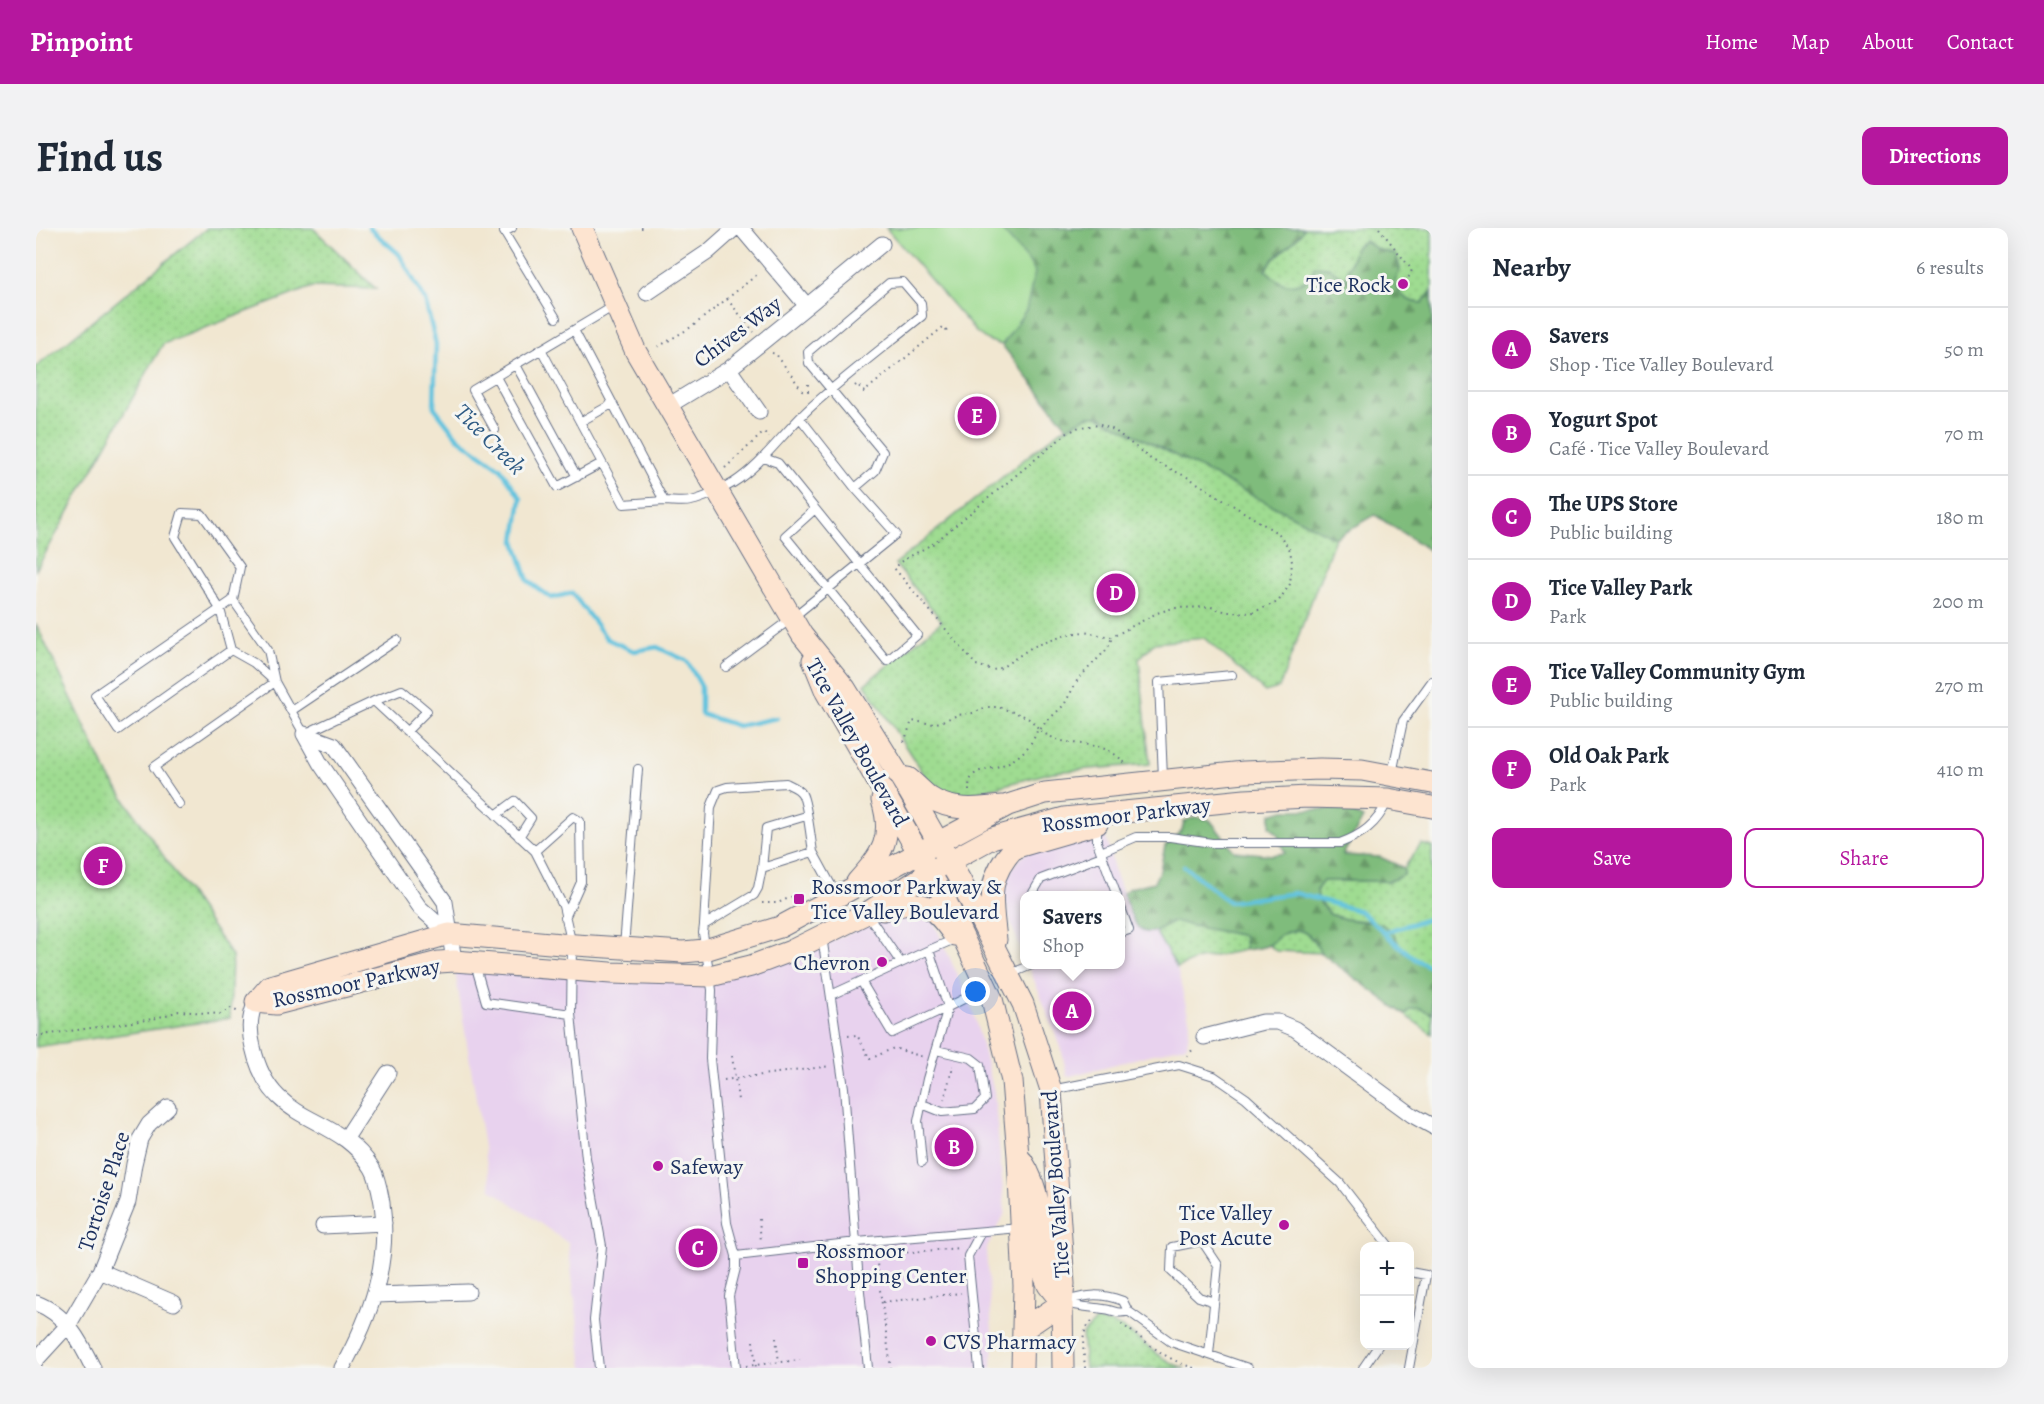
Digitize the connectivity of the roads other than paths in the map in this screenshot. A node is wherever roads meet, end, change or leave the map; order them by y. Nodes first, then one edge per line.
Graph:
1 (512, 228) edge
2 (582, 228) edge
3 (735, 228) edge
4 (741, 228) edge
5 (882, 244) dead end
6 (647, 293) dead end
7 (616, 305) junction
8 (807, 306) junction
9 (556, 318) dead end
10 (574, 330) junction
11 (541, 350) junction
12 (516, 365) junction
13 (729, 369) junction
14 (496, 377) junction
15 (832, 389) junction
16 (612, 404) junction
17 (668, 406) junction
18 (759, 412) dead end
19 (800, 418) junction
20 (580, 422) junction
21 (495, 430) dead end
22 (764, 458) junction
23 (602, 463) junction
24 (577, 477) junction
25 (855, 488) junction
26 (716, 491) junction
27 (663, 501) junction
28 (815, 509) junction
29 (858, 564) junction
30 (829, 588) junction
31 (233, 600) junction
32 (220, 609) junction
33 (797, 626) junction
34 (397, 640) dead end
35 (231, 650) junction
36 (726, 667) dead end
37 (1232, 675) dead end
38 (275, 682) junction
39 (1431, 685) edge
40 (374, 701) junction
41 (291, 711) junction
42 (406, 732) junction
43 (304, 734) junction
44 (883, 768) junction
45 (638, 769) dead end
46 (1391, 776) junction
47 (1164, 781) junction
48 (1432, 783) edge
49 (1388, 799) junction
50 (179, 804) dead end
51 (1008, 805) junction
52 (1432, 807) edge
53 (496, 815) junction
54 (806, 816) junction
55 (1096, 819) junction
56 (519, 837) junction
57 (535, 851) junction
58 (813, 852) junction
59 (944, 852) junction
60 (920, 854) junction
61 (1102, 854) junction
62 (762, 868) junction
63 (930, 872) junction
64 (1034, 891) edge
65 (1115, 891) edge
66 (843, 895) junction
67 (867, 913) junction
68 (565, 918) junction
69 (1125, 919) edge
70 (704, 925) junction
71 (1125, 931) edge
72 (449, 934) junction
73 (822, 935) junction
74 (956, 938) junction
75 (572, 945) junction
76 (623, 948) junction
77 (705, 950) junction
78 (929, 950) junction
79 (997, 953) junction
80 (454, 961) junction
81 (975, 962) junction
82 (475, 963) junction
83 (901, 963) junction
84 (1021, 969) edge
85 (572, 970) junction
86 (1008, 974) junction
87 (710, 976) junction
88 (861, 981) junction
89 (986, 987) junction
90 (831, 995) junction
91 (246, 1007) junction
92 (948, 1007) junction
93 (571, 1014) junction
94 (1204, 1037) dead end
95 (936, 1050) junction
96 (388, 1073) dead end
97 (1051, 1090) junction
98 (922, 1104) junction
99 (168, 1107) dead end
100 (1432, 1126) edge
101 (346, 1138) junction
102 (1018, 1156) junction
103 (922, 1162) dead end
104 (384, 1223) junction
105 (323, 1226) dead end
106 (1021, 1228) junction
107 (981, 1232) junction
108 (856, 1242) junction
109 (1386, 1242) edge
110 (736, 1256) junction
111 (100, 1271) junction
112 (1414, 1273) edge
113 (468, 1292) dead end
114 (375, 1295) junction
115 (1062, 1302) junction
116 (1214, 1302) junction
117 (36, 1303) edge
118 (174, 1303) dead end
119 (1128, 1311) junction
120 (69, 1324) junction
121 (1024, 1329) junction
122 (1376, 1350) edge
123 (1209, 1354) junction
124 (36, 1360) edge
125 (349, 1365) edge
126 (739, 1367) edge
127 (1366, 1367) edge
128 (93, 1368) edge
129 (599, 1368) edge
130 (868, 1368) edge
131 (979, 1368) edge
132 (1022, 1368) edge
133 (1063, 1368) edge
134 (1248, 1368) edge
135 (1409, 1368) edge

1 - 9 lane
2 - 7 street, Tice Valley Boulevard
3 - 6 street
4 - 8 street, Chives Way
5 - 8 street
7 - 10 lane
7 - 17 street, Tice Valley Boulevard
8 - 13 street, Chives Way
10 - 11 lane
10 - 16 lane
11 - 12 lane
11 - 20 lane
12 - 14 lane
12 - 24 lane
13 - 17 street, Chives Way
13 - 18 street
14 - 21 lane
14 - 24 lane
15 - 15 lane
15 - 19 lane
15 - 25 lane
16 - 20 lane
16 - 27 lane
17 - 26 street, Tice Valley Boulevard
19 - 22 lane
19 - 25 lane
20 - 23 lane
22 - 26 lane
22 - 28 lane
23 - 24 lane
23 - 27 lane
25 - 29 lane
26 - 27 lane
26 - 33 street, Tice Valley Boulevard
28 - 29 lane
28 - 30 lane
29 - 30 lane
29 - 30 lane
30 - 33 lane
31 - 32 lane
31 - 32 lane
31 - 38 lane
32 - 35 lane
32 - 35 lane
33 - 36 lane
33 - 44 street, Tice Valley Boulevard
34 - 41 lane
35 - 38 lane
37 - 47 lane
38 - 41 lane
38 - 50 lane
39 - 46 lane
40 - 42 lane
40 - 42 lane
40 - 43 lane
41 - 43 lane
42 - 53 lane
43 - 72 street
43 - 72 street
44 - 51 street
44 - 59 street, Tice Valley Boulevard
44 - 60 street, Tice Valley Boulevard
44 - 66 street
45 - 76 lane
46 - 47 street, Rossmoor Parkway
46 - 48 street, Rossmoor Parkway
46 - 49 street
47 - 51 street, Rossmoor Parkway
49 - 52 street, Rossmoor Parkway
49 - 55 street, Rossmoor Parkway
49 - 61 lane
51 - 59 street, Rossmoor Parkway
53 - 56 lane
53 - 56 lane
54 - 58 lane
54 - 62 lane
54 - 70 lane
55 - 59 street, Rossmoor Parkway
55 - 61 lane
55 - 79 street
56 - 57 lane
57 - 68 lane
57 - 68 lane
58 - 62 lane
58 - 66 lane
59 - 60 street, Rossmoor Parkway
59 - 63 street, Rossmoor Parkway
59 - 79 street, Tice Valley Boulevard
60 - 63 street, Tice Valley Boulevard
60 - 66 street, Rossmoor Parkway
61 - 64 lane
61 - 65 lane
62 - 70 lane
63 - 67 street, Rossmoor Parkway
63 - 81 street, Tice Valley Boulevard
66 - 77 street, Rossmoor Parkway
67 - 73 street, Rossmoor Parkway
67 - 74 street
67 - 83 lane
68 - 75 lane
69 - 71 lane
70 - 77 lane
72 - 75 street, Rossmoor Parkway
72 - 80 street
72 - 91 street, Rossmoor Parkway
73 - 87 street, Rossmoor Parkway
73 - 90 lane
74 - 78 lane
74 - 81 street
75 - 76 street, Rossmoor Parkway
75 - 85 lane
76 - 77 street, Rossmoor Parkway
77 - 87 lane
78 - 83 lane
78 - 92 lane
79 - 86 street, Tice Valley Boulevard
80 - 82 street, Rossmoor Parkway
80 - 91 street, Rossmoor Parkway
81 - 89 street, Tice Valley Boulevard
82 - 85 street, Rossmoor Parkway
82 - 93 lane
83 - 88 lane
84 - 86 lane
85 - 87 street, Rossmoor Parkway
85 - 93 lane
86 - 97 street, Tice Valley Boulevard
87 - 110 lane
88 - 90 lane
88 - 92 lane
89 - 92 lane
89 - 102 street, Tice Valley Boulevard
90 - 108 lane
91 - 101 street
92 - 95 lane
93 - 129 lane
94 - 100 street
95 - 98 lane
95 - 98 lane
96 - 101 street
97 - 109 lane
97 - 115 street, Tice Valley Boulevard
98 - 103 lane
99 - 111 street, Tortoise Place
101 - 104 street
102 - 106 street, Tice Valley Boulevard
102 - 115 street
104 - 105 street
104 - 114 street
106 - 107 lane
106 - 121 street, Tice Valley Boulevard
107 - 108 lane
107 - 131 lane
108 - 110 lane
108 - 130 lane
110 - 126 lane
111 - 118 street
111 - 120 street, Tortoise Place
112 - 135 lane
113 - 114 street
114 - 125 street
115 - 119 lane
115 - 119 lane
115 - 121 street
115 - 133 street, Tice Valley Boulevard
116 - 116 lane
116 - 123 lane
117 - 120 street
119 - 123 lane
120 - 124 street, Tortoise Place
120 - 128 street
121 - 132 street, Tice Valley Boulevard
122 - 127 lane
123 - 134 lane

